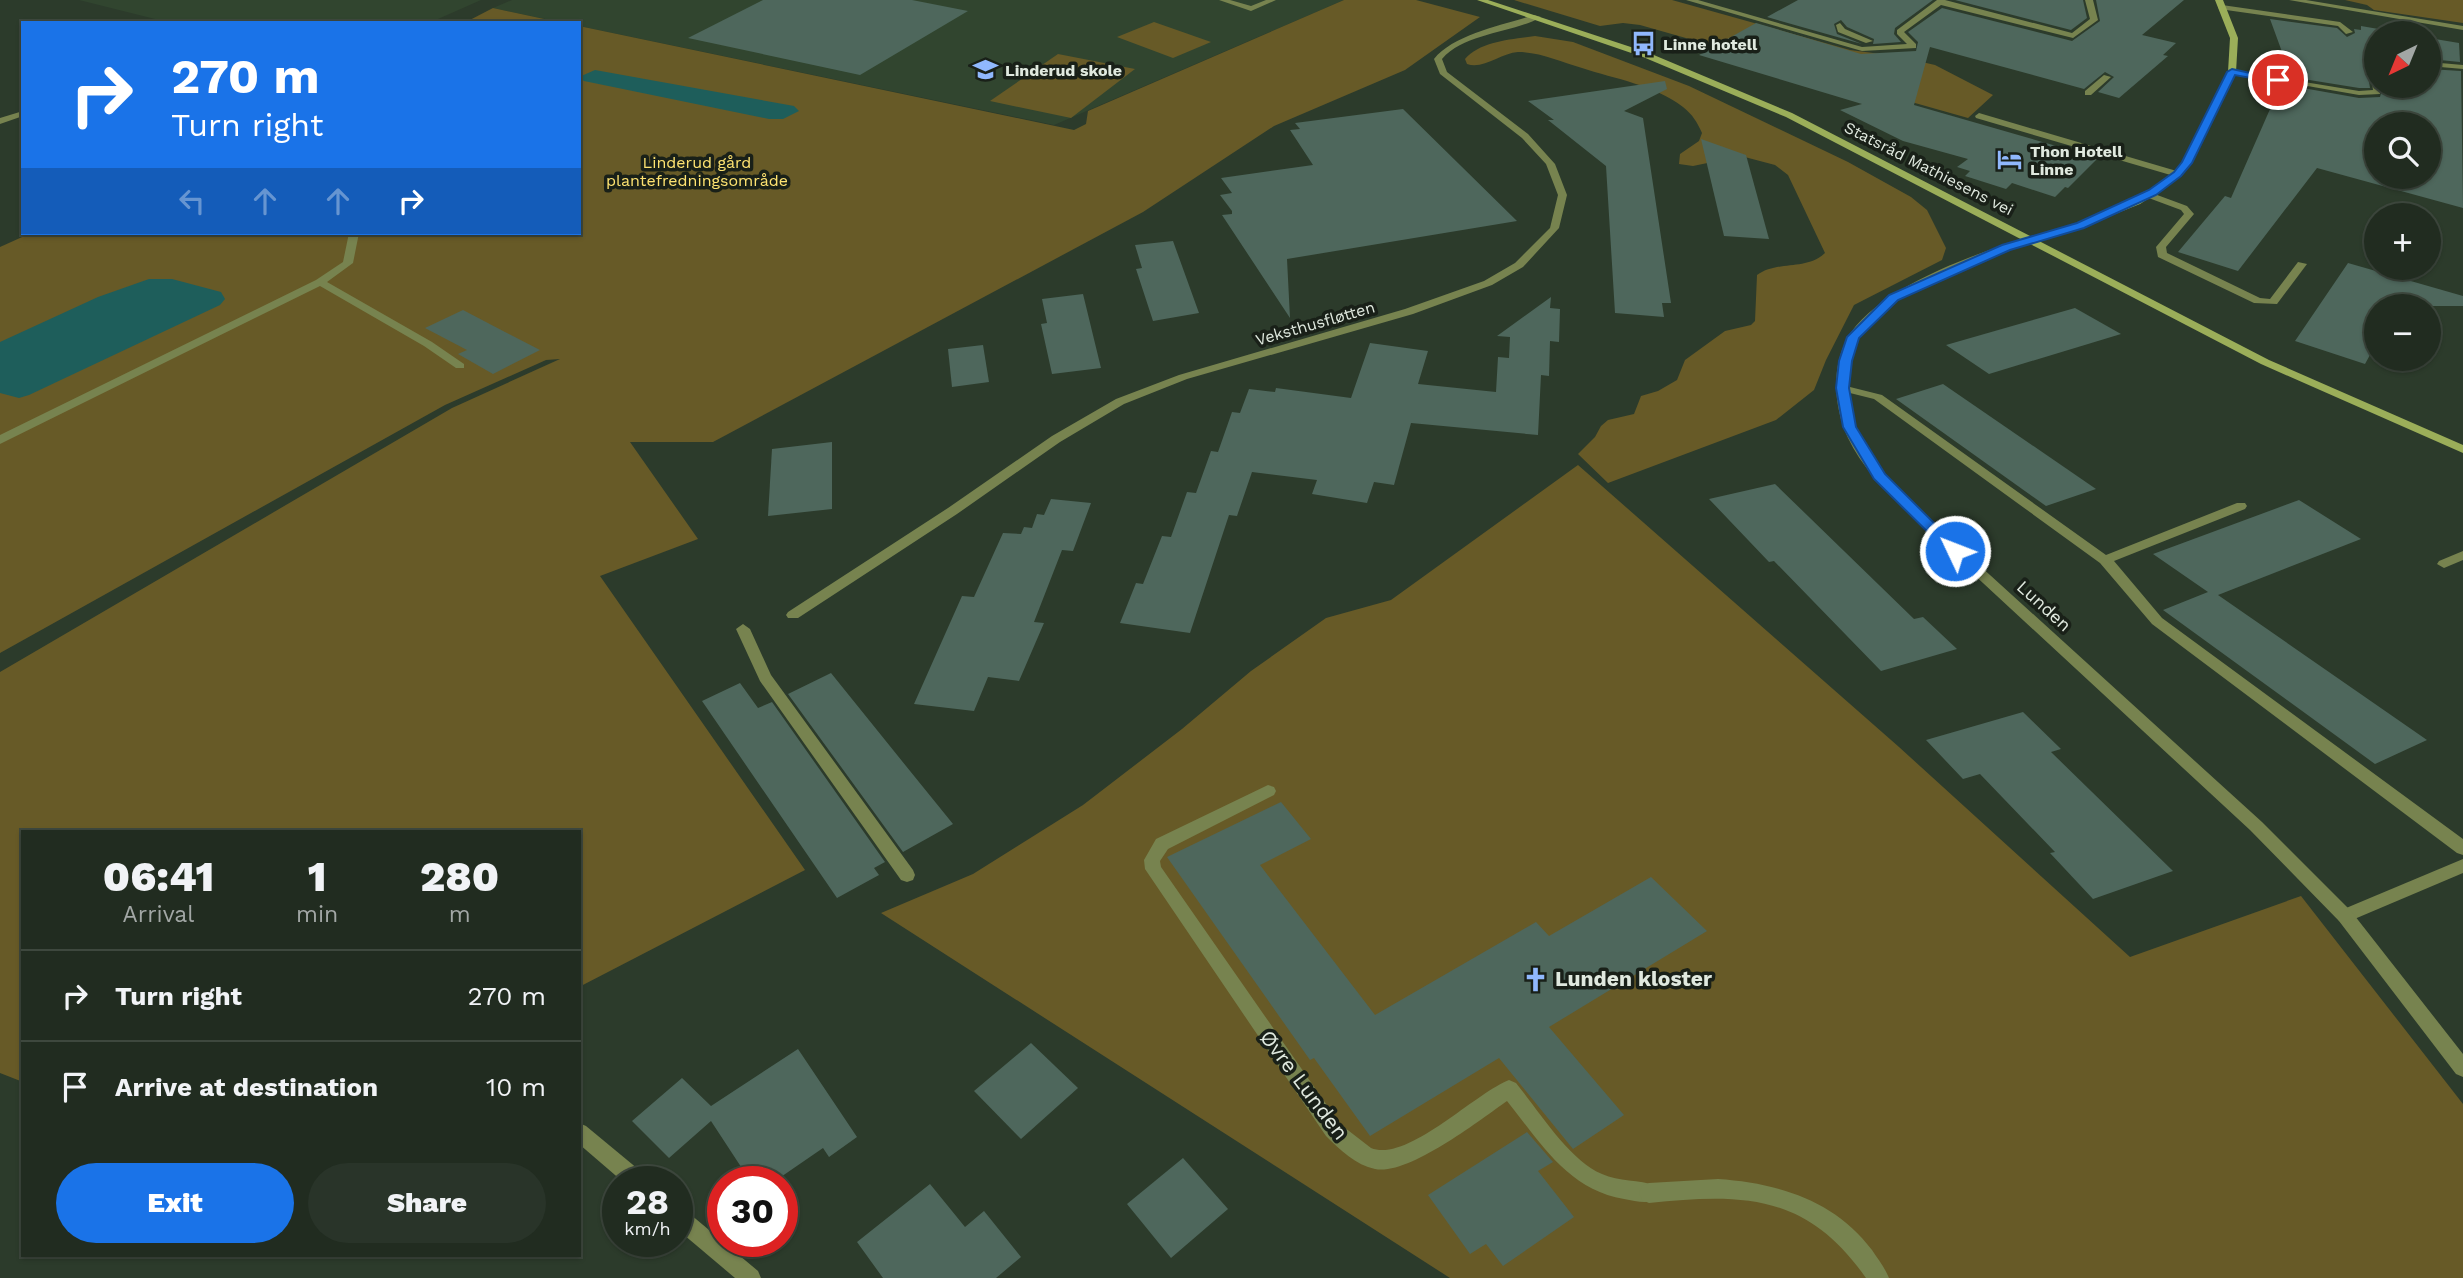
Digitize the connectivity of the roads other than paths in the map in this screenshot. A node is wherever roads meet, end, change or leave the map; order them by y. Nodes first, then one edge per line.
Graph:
1 (1223, 0) edge
2 (1272, 0) edge
3 (1481, 0) edge
4 (1690, 0) edge
5 (2089, 0) edge
6 (2293, 0) edge
7 (1941, 1) edge
8 (2220, 3) edge
9 (1537, 17) junction
10 (1840, 25) dead end
11 (2463, 28) edge
12 (2361, 29) dead end
13 (1891, 47) junction
14 (2441, 65) edge
15 (2463, 67) edge
16 (2232, 72) junction
17 (2107, 77) dead end
18 (2088, 93) dead end
19 (2364, 93) edge
20 (21, 114) edge
21 (1979, 116) dead end
22 (0, 121) edge
23 (2177, 174) junction
24 (2149, 195) junction
25 (354, 235) edge
26 (2032, 240) junction
27 (2302, 264) dead end
28 (320, 282) junction
29 (460, 366) dead end
30 (1842, 388) junction
31 (0, 440) edge
32 (2463, 449) edge
33 (2241, 506) dead end
34 (2463, 555) edge
35 (2105, 560) junction
36 (2444, 564) dead end
37 (793, 615) dead end
38 (743, 629) dead end
39 (1268, 791) dead end
40 (2463, 849) edge
41 (2463, 866) edge
42 (907, 875) dead end
43 (2345, 916) junction
44 (2463, 1068) edge
45 (581, 1134) edge
46 (619, 1166) edge
47 (693, 1229) edge
48 (751, 1278) edge
49 (1879, 1278) edge

1 - 2 street
3 - 9 street, Statsråd Mathiesens vei
4 - 13 street
5 - 7 street
6 - 11 street
7 - 13 street
8 - 12 street
8 - 16 street, Lunden
9 - 26 street, Statsråd Mathiesens vei
9 - 37 street, Veksthusfløtten
10 - 13 street
14 - 15 street
16 - 19 street
16 - 23 street, Lunden
17 - 18 street
20 - 22 street
21 - 23 street
23 - 24 street, Lunden
24 - 26 street, Lunden
24 - 27 street
25 - 28 street
26 - 30 street, Lunden
26 - 32 street, Statsråd Mathiesens vei
28 - 29 street
28 - 31 street
30 - 35 street
30 - 43 street, Lunden
33 - 35 street
34 - 36 street
35 - 40 street
38 - 42 street
39 - 49 street, Øvre Lunden
41 - 43 street
43 - 44 street, Lunden
45 - 46 street
47 - 48 street

